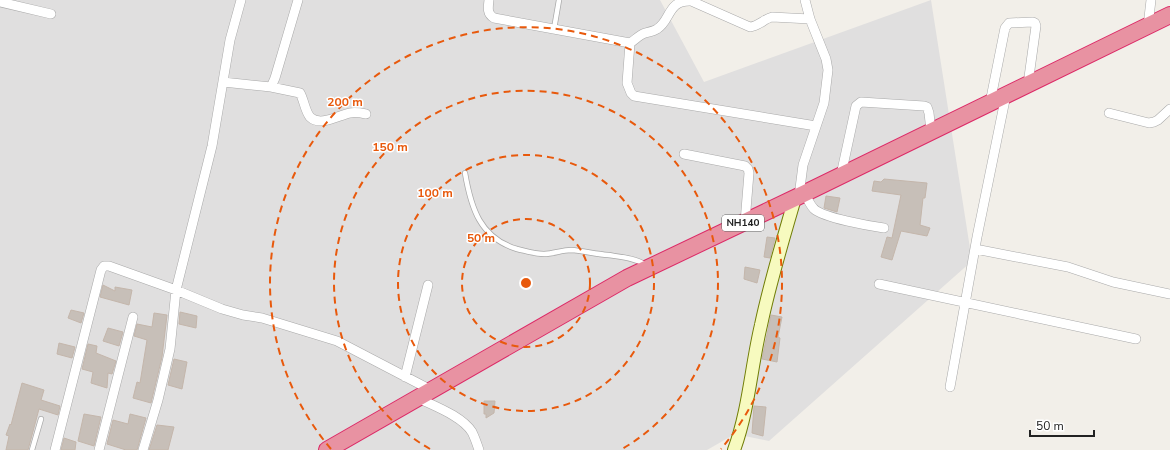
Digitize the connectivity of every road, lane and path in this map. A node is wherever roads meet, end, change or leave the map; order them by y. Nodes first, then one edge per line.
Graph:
1 (241, 0) edge
2 (298, 0) edge
3 (489, 0) edge
4 (558, 0) edge
5 (805, 0) edge
6 (1151, 0) edge
7 (0, 2) edge
8 (51, 14) dead end
9 (1170, 15) edge
10 (810, 19) junction
11 (1148, 26) junction
12 (554, 29) junction
13 (630, 43) junction
14 (223, 82) junction
15 (1028, 84) junction
16 (271, 87) junction
17 (1006, 95) junction
18 (990, 103) junction
19 (1170, 109) edge
20 (1109, 113) dead end
21 (366, 114) dead end
22 (816, 126) junction
23 (931, 131) junction
24 (684, 154) dead end
25 (465, 173) dead end
26 (841, 175) junction
27 (799, 196) junction
28 (745, 222) junction
29 (884, 228) dead end
30 (975, 249) junction
31 (649, 267) junction
32 (878, 284) dead end
33 (428, 285) dead end
34 (176, 290) junction
35 (1170, 294) edge
36 (965, 303) junction
37 (133, 317) dead end
38 (1136, 339) dead end
39 (406, 376) junction
40 (950, 387) dead end
41 (425, 394) junction
42 (41, 419) dead end
43 (32, 450) edge
44 (55, 450) edge
45 (99, 450) edge
46 (143, 450) edge
47 (327, 450) edge
48 (479, 450) edge
49 (734, 450) edge

1 - 14 street
2 - 16 street
3 - 12 street
4 - 12 lane
5 - 10 street
6 - 11 street
7 - 8 street
9 - 11 highway, NH140
10 - 13 street
10 - 22 street
11 - 15 highway, NH140
12 - 13 street
13 - 22 street
14 - 16 street
14 - 34 street
15 - 17 highway, NH140
15 - 18 street
16 - 21 street
17 - 18 highway, NH140
17 - 30 street
18 - 23 highway, NH140
19 - 20 street
22 - 27 street
23 - 26 highway, NH140
23 - 26 street
24 - 28 street
25 - 31 lane
26 - 27 highway, NH140
27 - 28 highway, NH140
27 - 29 street
27 - 49 main road
28 - 31 highway, NH140
30 - 35 street
30 - 36 street
31 - 41 highway, NH140
32 - 36 street
33 - 39 street
34 - 39 street
34 - 44 street
34 - 46 street
36 - 38 street
36 - 40 street
37 - 45 street
39 - 41 street
41 - 47 highway, NH140
41 - 48 street
42 - 43 lane

